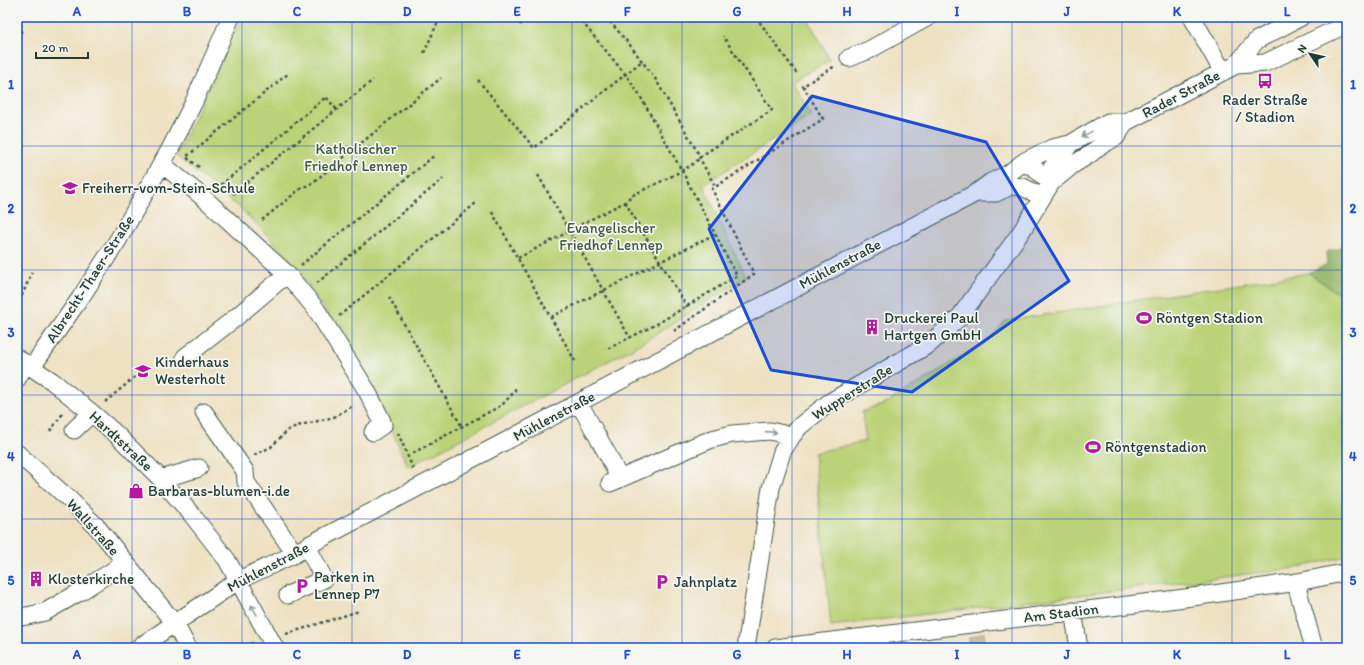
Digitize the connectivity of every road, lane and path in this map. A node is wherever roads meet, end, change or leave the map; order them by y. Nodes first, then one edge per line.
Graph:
1 (21, 17) edge
2 (231, 17) edge
3 (440, 17) edge
4 (525, 17) edge
5 (578, 17) edge
6 (606, 17) edge
7 (756, 17) edge
8 (928, 17) edge
9 (1192, 17) edge
10 (1301, 17) edge
11 (1347, 24) edge
12 (520, 25) dead end
13 (723, 36) dead end
14 (424, 53) dead end
15 (17, 57) edge
16 (849, 58) joint
17 (642, 62) junction
18 (1230, 68) junction
19 (289, 73) dead end
20 (625, 74) junction
21 (798, 75) dead end
22 (441, 78) dead end
23 (372, 80) dead end
24 (478, 80) dead end
25 (337, 110) junction
26 (1126, 122) junction
27 (1070, 144) junction
28 (435, 155) dead end
29 (700, 159) junction
30 (162, 164) junction
31 (1022, 164) junction
32 (199, 167) dead end
33 (682, 171) junction
34 (538, 175) dead end
35 (443, 179) dead end
36 (221, 185) dead end
37 (715, 186) junction
38 (1046, 190) junction
39 (233, 194) dead end
40 (976, 194) junction
41 (625, 202) junction
42 (476, 203) dead end
43 (492, 212) dead end
44 (262, 220) dead end
45 (570, 231) junction
46 (715, 234) junction
47 (518, 258) junction
48 (660, 261) junction
49 (294, 269) junction
50 (32, 272) dead end
51 (314, 285) dead end
52 (602, 290) junction
53 (389, 297) dead end
54 (17, 307) edge
55 (687, 307) junction
56 (551, 317) junction
57 (337, 318) dead end
58 (668, 335) dead end
59 (630, 338) junction
60 (605, 350) dead end
61 (185, 357) dead end
62 (574, 361) dead end
63 (25, 362) edge
64 (135, 377) dead end
65 (17, 379) edge
66 (516, 386) dead end
67 (367, 391) junction
68 (74, 398) junction
69 (579, 403) junction
70 (204, 412) dead end
71 (92, 413) junction
72 (462, 427) junction
73 (74, 430) dead end
74 (397, 430) dead end
75 (50, 431) dead end
76 (373, 432) dead end
77 (792, 436) junction
78 (17, 453) edge
79 (413, 453) dead end
80 (237, 459) junction
81 (199, 468) dead end
82 (161, 479) junction
83 (421, 486) junction
84 (301, 550) junction
85 (124, 561) junction
86 (1347, 572) edge
87 (239, 580) junction
88 (1298, 582) junction
89 (288, 595) dead end
90 (359, 611) dead end
91 (1073, 611) junction
92 (17, 617) edge
93 (175, 624) junction
94 (273, 643) edge
95 (138, 648) edge
96 (188, 648) edge
97 (746, 648) edge
98 (775, 648) edge
99 (1079, 648) edge
100 (1314, 648) edge

1 - 15 path
2 - 30 street, Albrecht-Thaer-Straße
3 - 14 path
4 - 12 path
5 - 20 path
6 - 17 path
7 - 21 path
8 - 16 street
9 - 18 street
10 - 18 street, Rader Straße
11 - 18 street, Rader Straße
13 - 29 path
16 - 37 path
17 - 20 path
17 - 29 path
18 - 26 street, Rader Straße
19 - 32 path
20 - 24 path
20 - 33 path
22 - 44 path
23 - 25 path
25 - 36 path
25 - 39 path
26 -> 27 street, Rader Straße
26 - 38 street, Rader Straße
27 - 31 street, Mühlenstraße
27 - 38 street, Rader Straße
28 - 49 path
29 - 33 path
29 - 37 path
30 - 49 street
30 - 63 street, Albrecht-Thaer-Straße
31 - 38 street
31 - 40 street, Mühlenstraße
33 - 41 path
33 - 46 path
34 - 45 path
35 - 51 path
37 - 58 path
38 - 40 street, Mühlenstraße
38 - 77 street, Wupperstraße
40 - 69 street, Mühlenstraße
41 - 45 path
41 - 48 path
42 - 57 path
43 - 47 path
45 - 47 path
45 - 52 path
46 - 48 path
46 - 55 path
47 - 56 path
48 - 52 path
48 - 55 path
49 - 61 street
49 - 67 street
50 - 54 path
52 - 56 path
52 - 59 path
53 - 72 path
55 - 59 path
56 - 62 path
59 - 60 path
63 - 65 street, Albrecht-Thaer-Straße
63 - 68 street, Hardtstraße
64 - 71 path
66 - 72 path
67 - 76 street
67 - 80 path
68 - 71 street, Hardtstraße
68 - 75 path
69 -> 77 street
69 - 83 street, Mühlenstraße
70 - 80 street
71 - 73 street
71 - 82 street, Hardtstraße
72 - 79 path
74 - 83 path
77 - 97 street, Wupperstraße
78 - 85 street, Wallstraße
80 - 84 street
81 - 82 street
82 - 87 street, Hardtstraße
83 - 84 street, Mühlenstraße
84 - 87 street, Mühlenstraße
84 - 89 street
85 - 92 street
85 - 93 street, Wallstraße
86 - 88 street, Am Stadion
87 - 93 street, Mühlenstraße
94 -> 87 street, Hardtstraße
88 - 91 street, Am Stadion
88 - 100 street
90 - 94 path
91 - 98 street, Am Stadion
91 - 99 street
93 - 95 street, Mühlenstraße
93 - 96 street, Wallstraße

